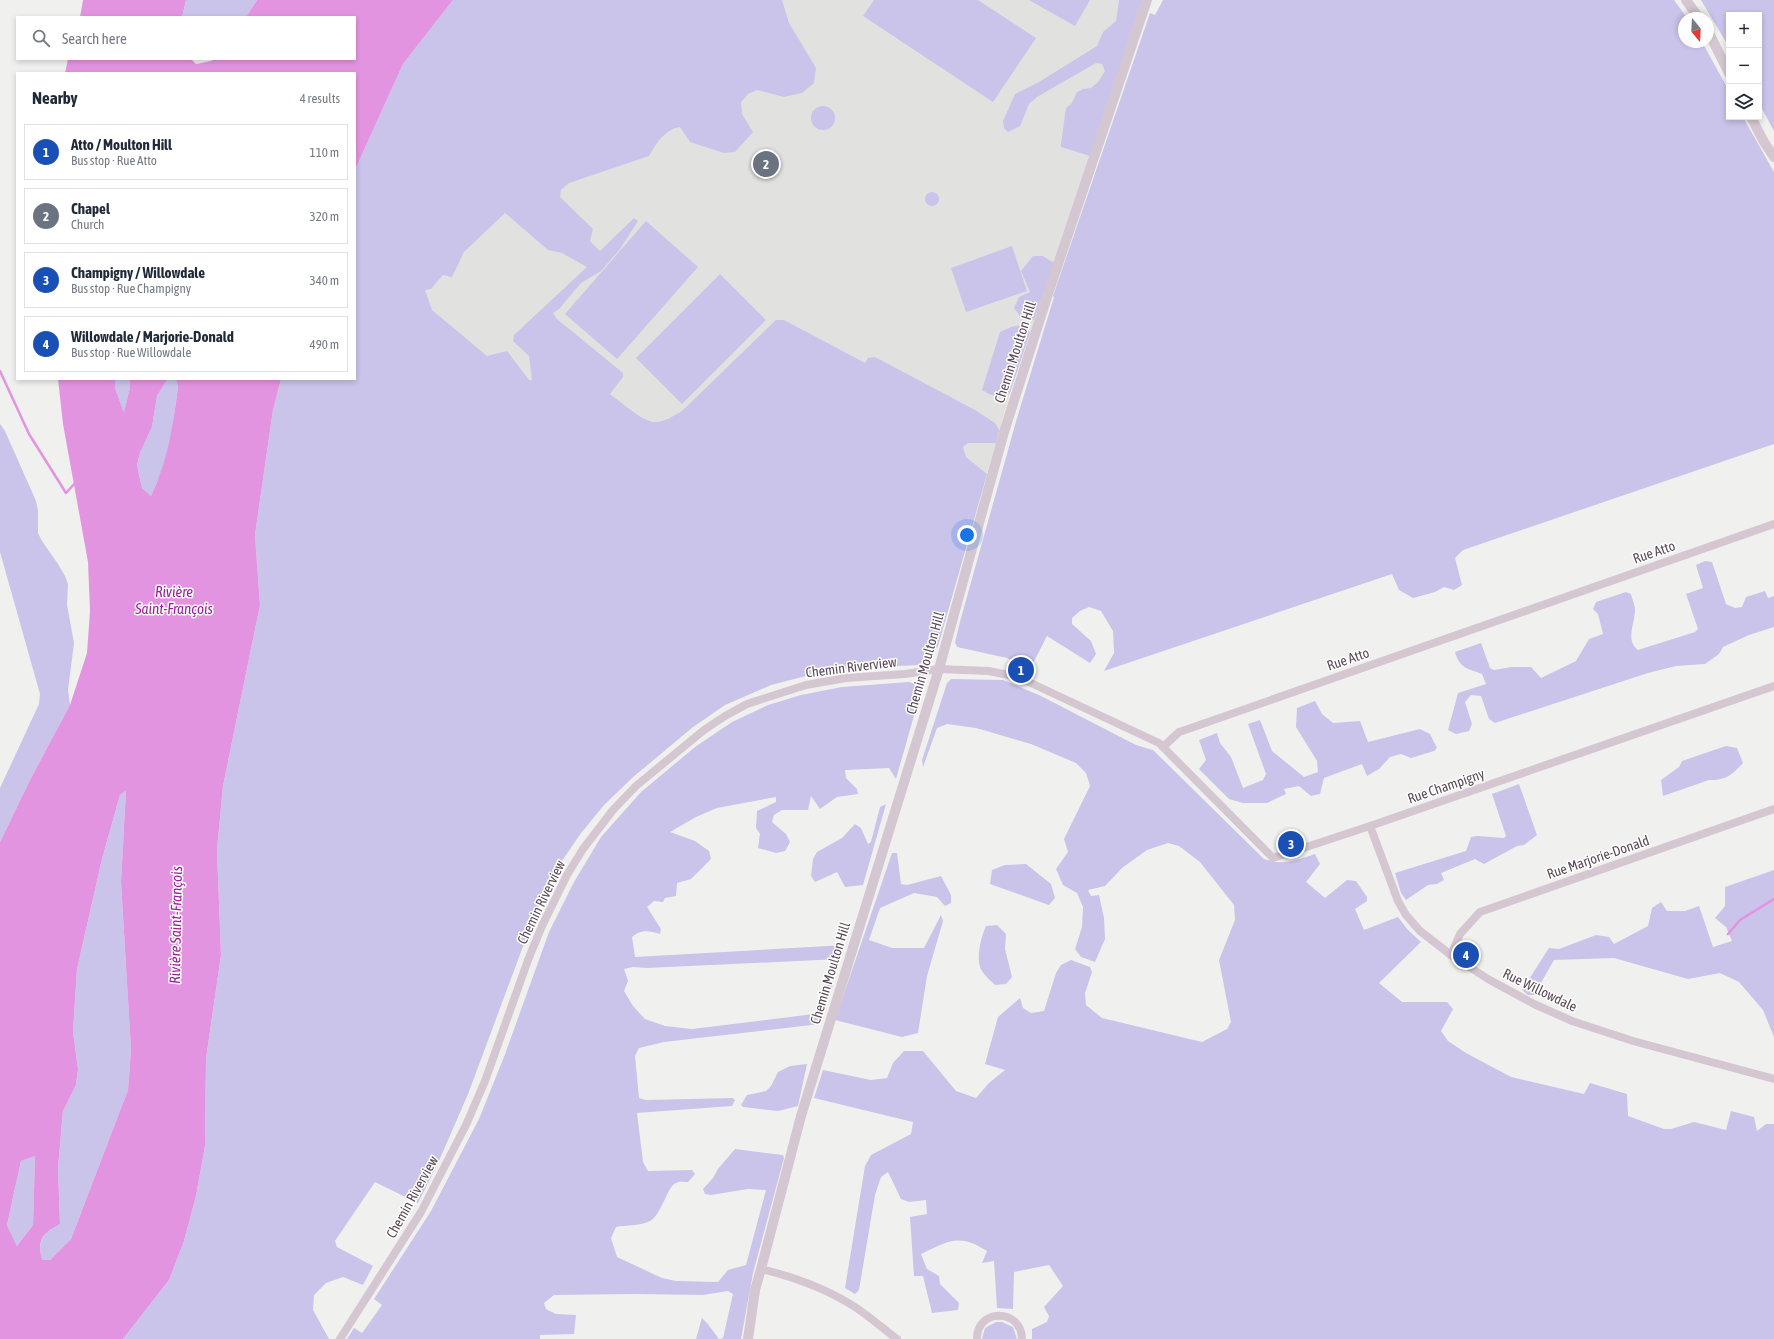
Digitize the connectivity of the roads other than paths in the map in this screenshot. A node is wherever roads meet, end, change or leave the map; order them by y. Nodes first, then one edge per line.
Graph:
1 (1147, 0) edge
2 (1686, 0) edge
3 (1695, 12) edge
4 (1714, 43) edge
5 (1726, 67) edge
6 (1753, 120) edge
7 (1774, 157) edge
8 (1774, 524) edge
9 (939, 669) junction
10 (1774, 686) edge
11 (1163, 747) junction
12 (1774, 809) edge
13 (1370, 826) junction
14 (1451, 955) junction
15 (1774, 1079) edge
16 (760, 1268) junction
17 (340, 1339) edge
18 (748, 1339) edge
19 (897, 1339) edge
20 (977, 1339) edge
21 (1022, 1339) edge

1 - 9 street, Chemin Moulton Hill
2 - 3 street
4 - 5 street
6 - 7 street
8 - 11 street, Rue Atto
9 - 11 street
9 - 16 street, Chemin Moulton Hill
9 - 17 street, Chemin Riverview
10 - 13 street, Rue Champigny
11 - 13 street, Rue Champigny
12 - 14 street, Rue Marjorie-Donald
13 - 14 street, Rue Willowdale
14 - 15 street, Rue Willowdale
16 - 18 street, Chemin Moulton Hill
16 - 19 street
20 - 21 street

